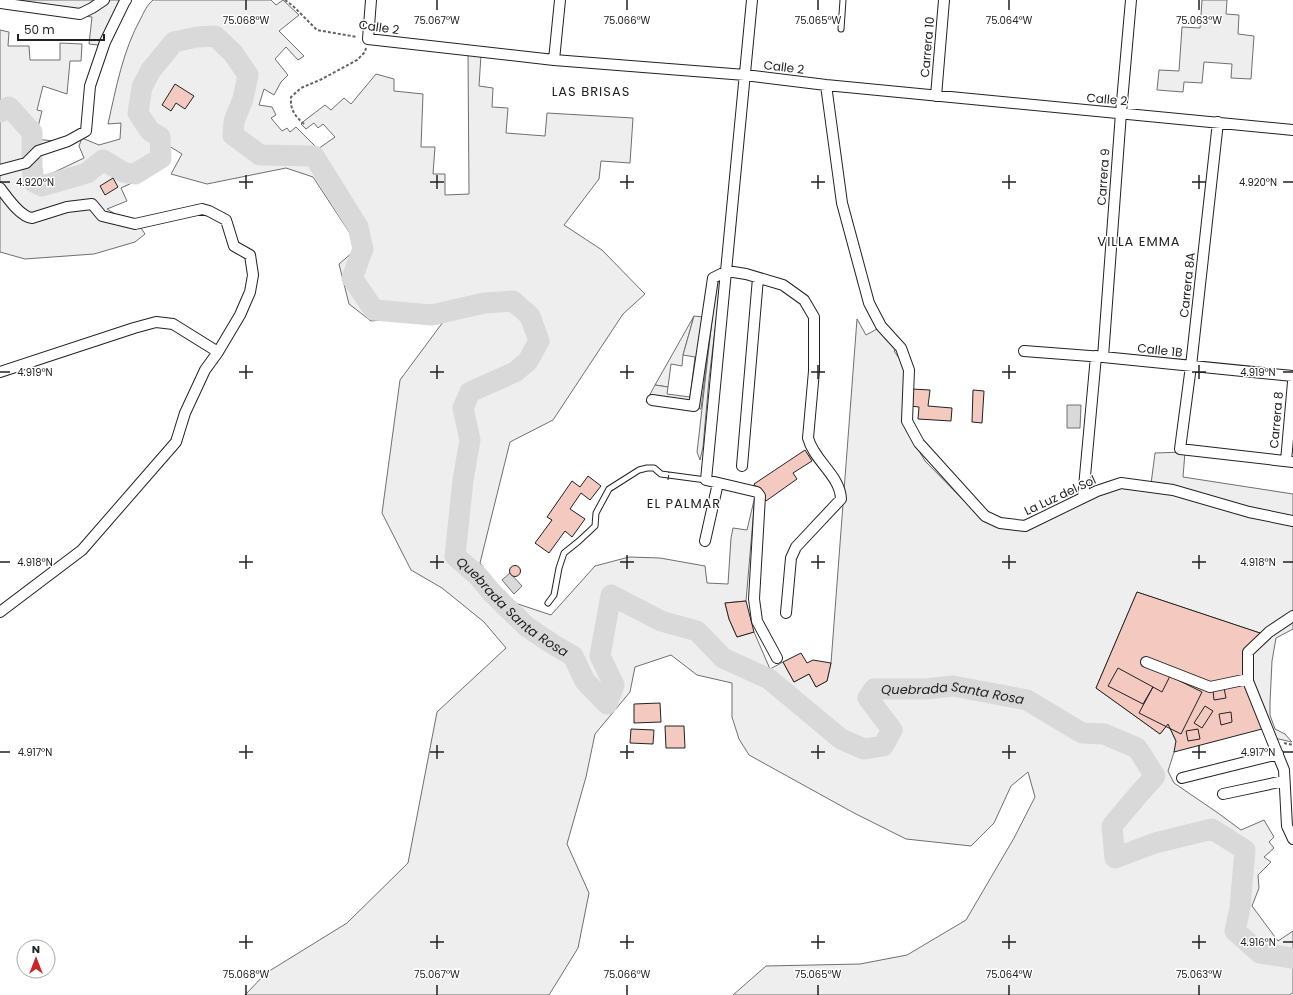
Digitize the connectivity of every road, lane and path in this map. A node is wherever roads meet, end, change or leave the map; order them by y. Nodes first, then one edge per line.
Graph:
1 (104, 0) edge
2 (126, 0) edge
3 (285, 0) edge
4 (371, 0) edge
5 (560, 0) edge
6 (752, 0) edge
7 (843, 0) edge
8 (944, 0) edge
9 (1131, 0) edge
10 (0, 3) edge
11 (841, 30) dead end
12 (368, 39) junction
13 (554, 60) junction
14 (745, 76) junction
15 (826, 85) junction
16 (936, 96) junction
17 (1121, 113) junction
18 (1218, 122) junction
19 (304, 124) dead end
20 (1293, 130) edge
21 (0, 170) edge
22 (0, 188) edge
23 (727, 271) junction
24 (758, 278) junction
25 (1024, 351) dead end
26 (218, 352) junction
27 (1099, 357) junction
28 (1191, 366) junction
29 (0, 372) edge
30 (1293, 376) edge
31 (1293, 382) edge
32 (652, 400) dead end
33 (1289, 461) edge
34 (742, 466) dead end
35 (706, 480) junction
36 (718, 483) junction
37 (1083, 498) junction
38 (1293, 521) edge
39 (706, 541) dead end
40 (548, 603) dead end
41 (0, 612) edge
42 (786, 613) dead end
43 (1293, 616) edge
44 (777, 658) dead end
45 (1146, 662) dead end
46 (1248, 679) junction
47 (1278, 754) junction
48 (1182, 778) dead end
49 (1284, 781) junction
50 (1223, 794) dead end
51 (1293, 839) edge

1 - 10 street
2 - 21 street
3 - 12 path, Calle 2
4 - 12 street
5 - 13 street
6 - 14 street
7 - 11 lane
8 - 16 street, Carrera 10
9 - 17 street, Carrera 9
12 - 13 street, Calle 2
12 - 19 path
13 - 14 street, Calle 2
14 - 15 street, Calle 2
14 - 23 street
15 - 16 street, Calle 2
15 - 37 street, La Luz del Sol
16 - 17 street, Calle 2
17 - 18 street, Calle 2
17 - 27 street, Carrera 9
18 - 20 street, Calle 2
18 - 28 street, Carrera 8A
22 - 26 street
23 - 24 street
23 - 32 street
23 - 35 street
24 - 34 street
24 - 42 street
25 - 27 street, Calle 1B
26 - 29 street
26 - 41 street
27 - 28 street, Calle 1B
27 - 37 street, Carrera 9
28 - 30 street, Calle 1B
28 - 33 street, Carrera 8A
31 - 33 street, Carrera 8
35 - 36 street
35 - 40 lane
36 - 39 street
36 - 44 street
37 - 38 street, La Luz del Sol
43 - 46 street
45 - 46 street
46 - 47 street
47 - 48 street
47 - 49 street
49 - 50 street
49 - 51 street

